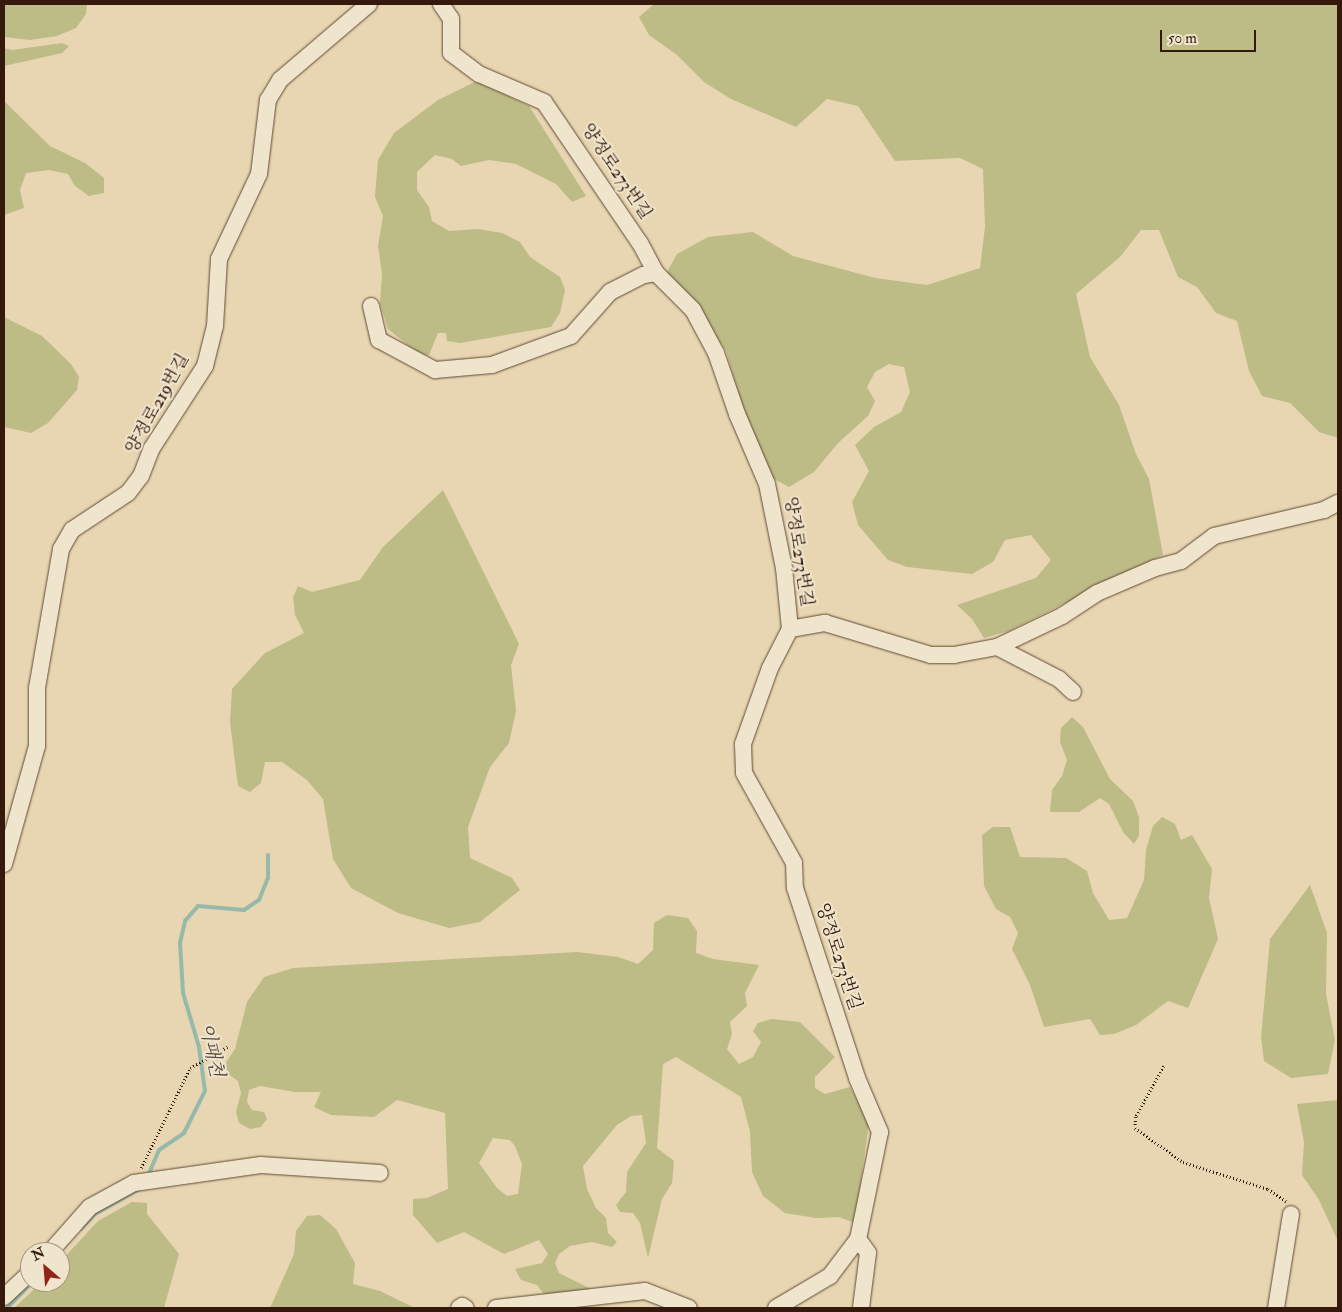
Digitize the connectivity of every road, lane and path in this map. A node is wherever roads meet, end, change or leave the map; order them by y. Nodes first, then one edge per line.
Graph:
1 (369, 4) edge
2 (441, 4) edge
3 (656, 273) junction
4 (372, 306) dead end
5 (1338, 504) edge
6 (790, 629) junction
7 (997, 647) junction
8 (1073, 692) dead end
9 (4, 864) edge
10 (227, 1047) dead end
11 (1164, 1066) dead end
12 (380, 1173) dead end
13 (135, 1182) junction
14 (1292, 1214) joint
15 (858, 1239) junction
16 (59, 1242) edge
17 (20, 1282) edge
18 (4, 1297) edge
19 (459, 1308) edge
20 (466, 1308) edge
21 (496, 1308) edge
22 (689, 1308) edge
23 (776, 1308) edge
24 (861, 1308) edge
25 (1276, 1308) edge

1 - 9 street, 양정로219번길
2 - 3 street, 양정로273번길
3 - 4 street
3 - 6 street, 양정로273번길
5 - 7 street
6 - 7 street
6 - 15 street, 양정로273번길
7 - 8 street
10 - 13 path
11 - 14 path
12 - 13 street
13 - 16 street
14 - 25 street
15 - 23 street
15 - 24 street
17 - 18 street
19 - 20 street
21 - 22 street

